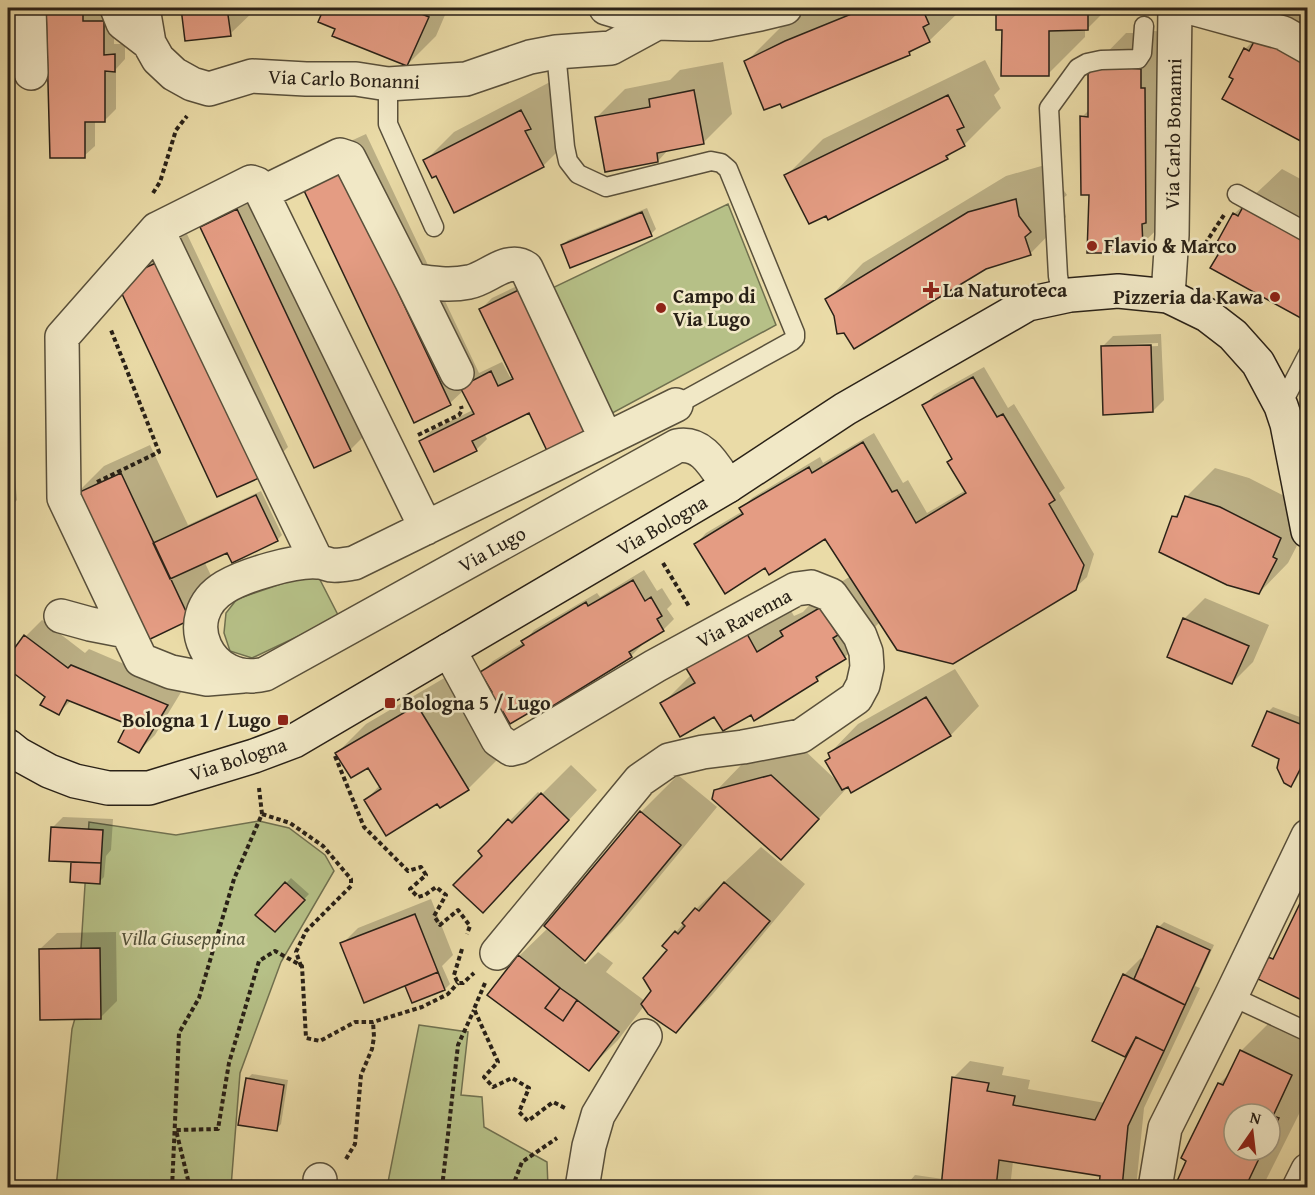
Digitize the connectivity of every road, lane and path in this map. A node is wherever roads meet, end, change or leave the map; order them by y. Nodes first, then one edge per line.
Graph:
1 (29, 8) edge
2 (117, 8) edge
3 (143, 8) edge
4 (606, 8) edge
5 (785, 8) edge
6 (1175, 8) edge
7 (1192, 8) edge
8 (1279, 8) edge
9 (657, 23) junction
10 (1308, 23) edge
11 (1144, 26) dead end
12 (149, 43) junction
13 (1308, 47) edge
14 (556, 52) junction
15 (31, 73) dead end
16 (388, 84) junction
17 (262, 193) junction
18 (1237, 194) dead end
19 (434, 227) dead end
20 (157, 229) junction
21 (1308, 233) edge
22 (411, 280) junction
23 (1168, 296) junction
24 (98, 297) junction
25 (1062, 297) junction
26 (1308, 354) edge
27 (457, 373) joint
28 (676, 405) joint
29 (1281, 406) junction
30 (606, 439) junction
31 (388, 449) junction
32 (728, 486) junction
33 (64, 498) junction
34 (426, 528) junction
35 (1308, 531) edge
36 (645, 535) junction
37 (317, 562) junction
38 (61, 616) dead end
39 (126, 631) junction
40 (708, 637) junction
41 (449, 650) junction
42 (244, 676) junction
43 (322, 724) junction
44 (8, 746) edge
45 (254, 756) junction
46 (262, 814) junction
47 (1308, 836) edge
48 (467, 936) dead end
49 (464, 946) dead end
50 (302, 966) junction
51 (488, 966) junction
52 (458, 983) junction
53 (1231, 996) junction
54 (474, 1009) junction
55 (373, 1022) junction
56 (1308, 1032) edge
57 (645, 1036) dead end
58 (176, 1130) junction
59 (576, 1140) junction
60 (1308, 1170) edge
61 (320, 1184) edge
62 (172, 1188) edge
63 (190, 1188) edge
64 (442, 1188) edge
65 (512, 1188) edge
66 (582, 1188) edge
67 (1155, 1188) edge
68 (1299, 1188) edge

1 - 15 street
2 - 12 street, Via Carlo Bonanni
3 - 12 street, Via Carlo Bonanni
4 - 9 street, Via Carlo Bonanni
5 - 9 street, Via Carlo Bonanni
6 - 23 street, Via Carlo Bonanni
7 - 13 street
8 - 10 street
9 - 14 street, Via Carlo Bonanni
11 - 25 lane
12 - 16 street, Via Carlo Bonanni
14 - 16 street, Via Carlo Bonanni
14 - 28 lane
16 - 19 lane
17 - 20 street, Via Lugo
17 - 22 street
17 - 31 street
18 - 21 lane
20 - 24 street, Via Lugo
20 - 37 street
22 - 27 street
22 - 30 street
23 - 25 street, Via Bologna
23 - 29 street, Via Bologna
24 - 33 street, Via Lugo
24 - 33 path
25 - 32 street, Via Bologna
26 - 29 lane
27 - 31 path
28 - 30 street
29 - 35 street, Via Bologna
30 - 34 street
31 - 34 street
32 - 36 street, Via Bologna
32 - 42 street, Via Lugo
33 - 39 street, Via Lugo
34 - 37 street
36 - 40 path
36 - 41 street, Via Bologna
37 - 42 street
38 - 39 street
39 - 42 street, Via Lugo
40 - 41 street, Via Ravenna
40 - 51 street, Via Ravenna
41 - 43 street, Via Bologna
43 - 45 street, Via Bologna
43 - 48 path
44 - 45 street, Via Bologna
45 - 46 path
46 - 50 path
46 - 58 path
47 - 53 street
49 - 52 path
50 - 55 path
50 - 58 path
51 - 52 path
51 - 54 path
52 - 55 path
53 - 56 lane
53 - 67 street
54 - 59 path
54 - 64 path
55 - 61 path
57 - 59 street
58 - 62 path
58 - 63 path
59 - 65 path
59 - 66 street
60 - 68 street

